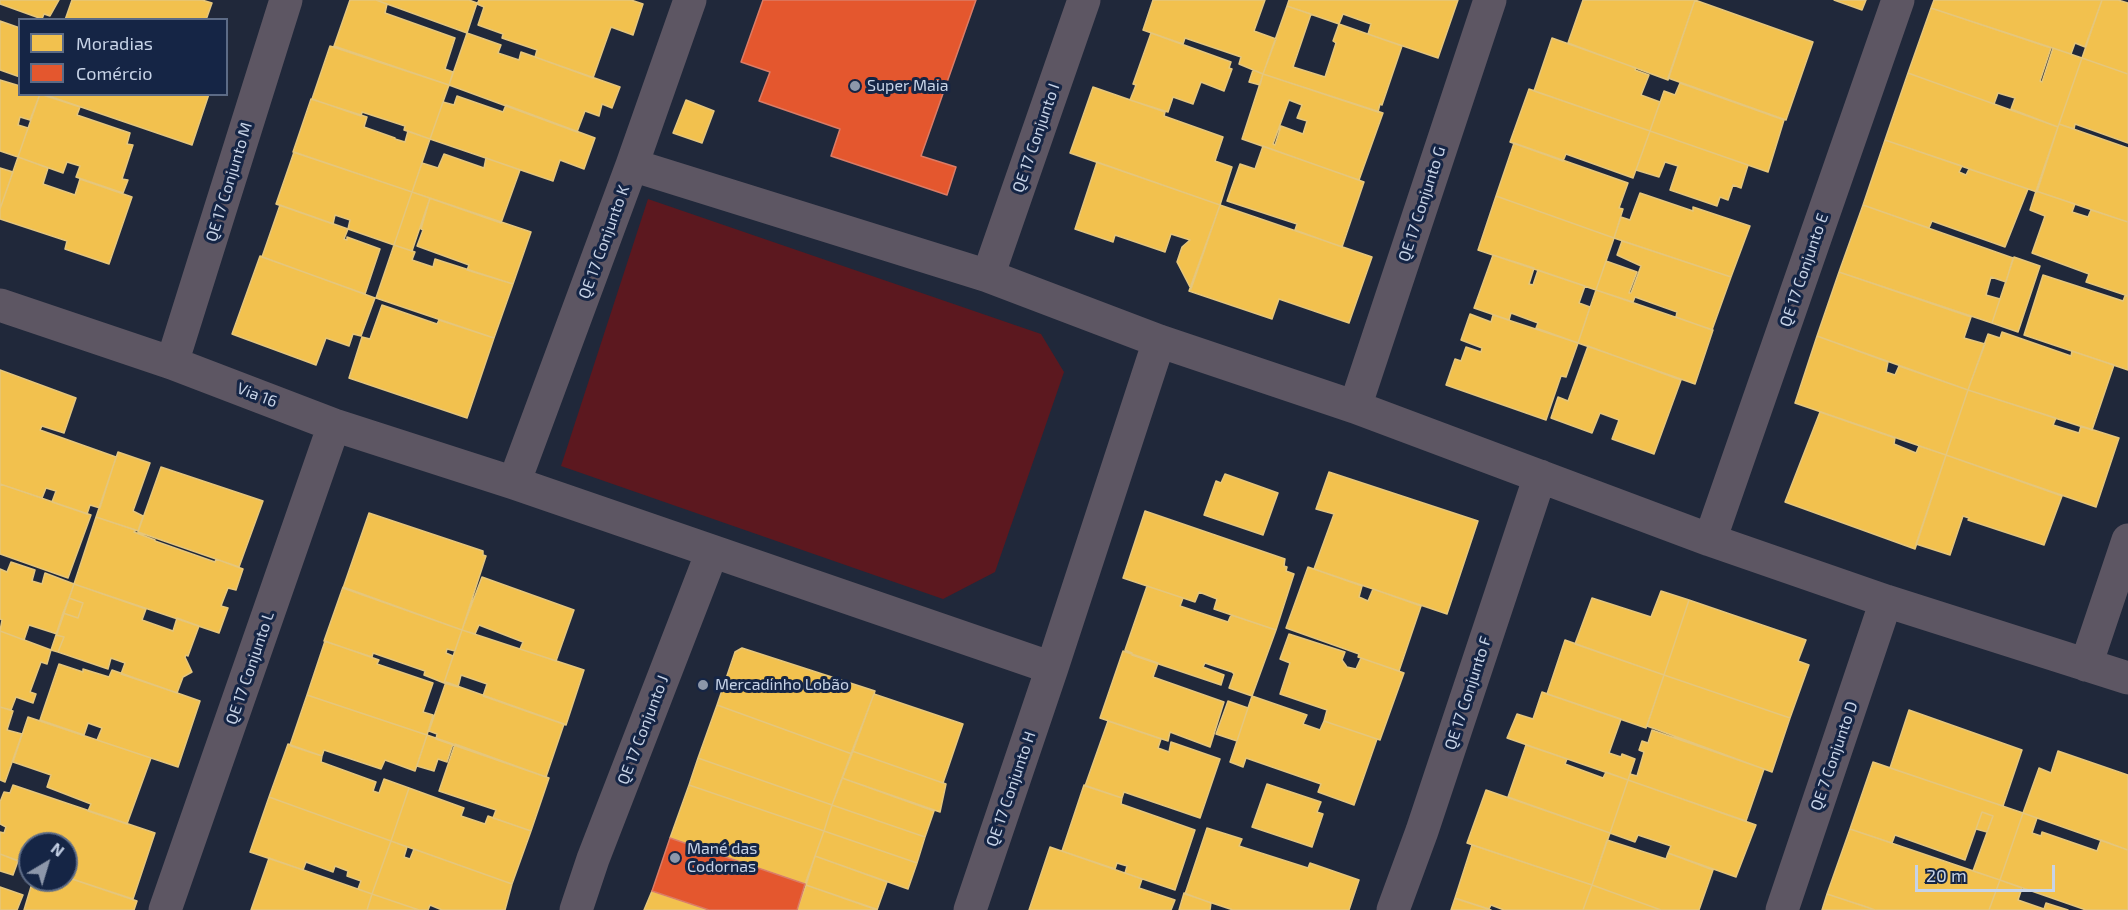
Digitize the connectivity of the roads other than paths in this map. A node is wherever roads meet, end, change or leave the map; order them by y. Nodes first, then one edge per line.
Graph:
1 (286, 0) edge
2 (690, 0) edge
3 (1084, 0) edge
4 (1490, 0) edge
5 (1898, 0) edge
6 (632, 165) junction
7 (987, 276) junction
8 (0, 305) edge
9 (1159, 341) junction
10 (172, 363) junction
11 (1354, 407) junction
12 (334, 425) junction
13 (1540, 476) junction
14 (514, 483) junction
15 (1710, 540) junction
16 (2128, 540) edge
17 (712, 552) junction
18 (1886, 602) junction
19 (2086, 665) junction
20 (1052, 668) junction
21 (2128, 678) edge
22 (165, 910) edge
23 (576, 910) edge
24 (970, 910) edge
25 (1393, 910) edge
26 (1782, 910) edge

1 - 10 street, QE 17 Conjunto M
2 - 6 street, QE 17 Conjunto K
3 - 7 street, QE 17 Conjunto I
4 - 11 street, QE 17 Conjunto G
5 - 15 street, QE 17 Conjunto E
6 - 7 street
6 - 14 street, QE 17 Conjunto K
7 - 9 street
8 - 10 street, Via 16
9 - 11 street
9 - 20 street, QE 17 Conjunto H
10 - 12 street, Via 16
11 - 13 street
12 - 14 street, Via 16
12 - 22 street, QE 17 Conjunto L
13 - 15 street
13 - 25 street, QE 17 Conjunto F
14 - 17 street, Via 16
15 - 18 street
16 - 19 street
17 - 20 street, Via 16
17 - 23 street, QE 17 Conjunto J
18 - 19 street
18 - 26 street, QE 7 Conjunto D
19 - 21 street
20 - 24 street, QE 17 Conjunto H

